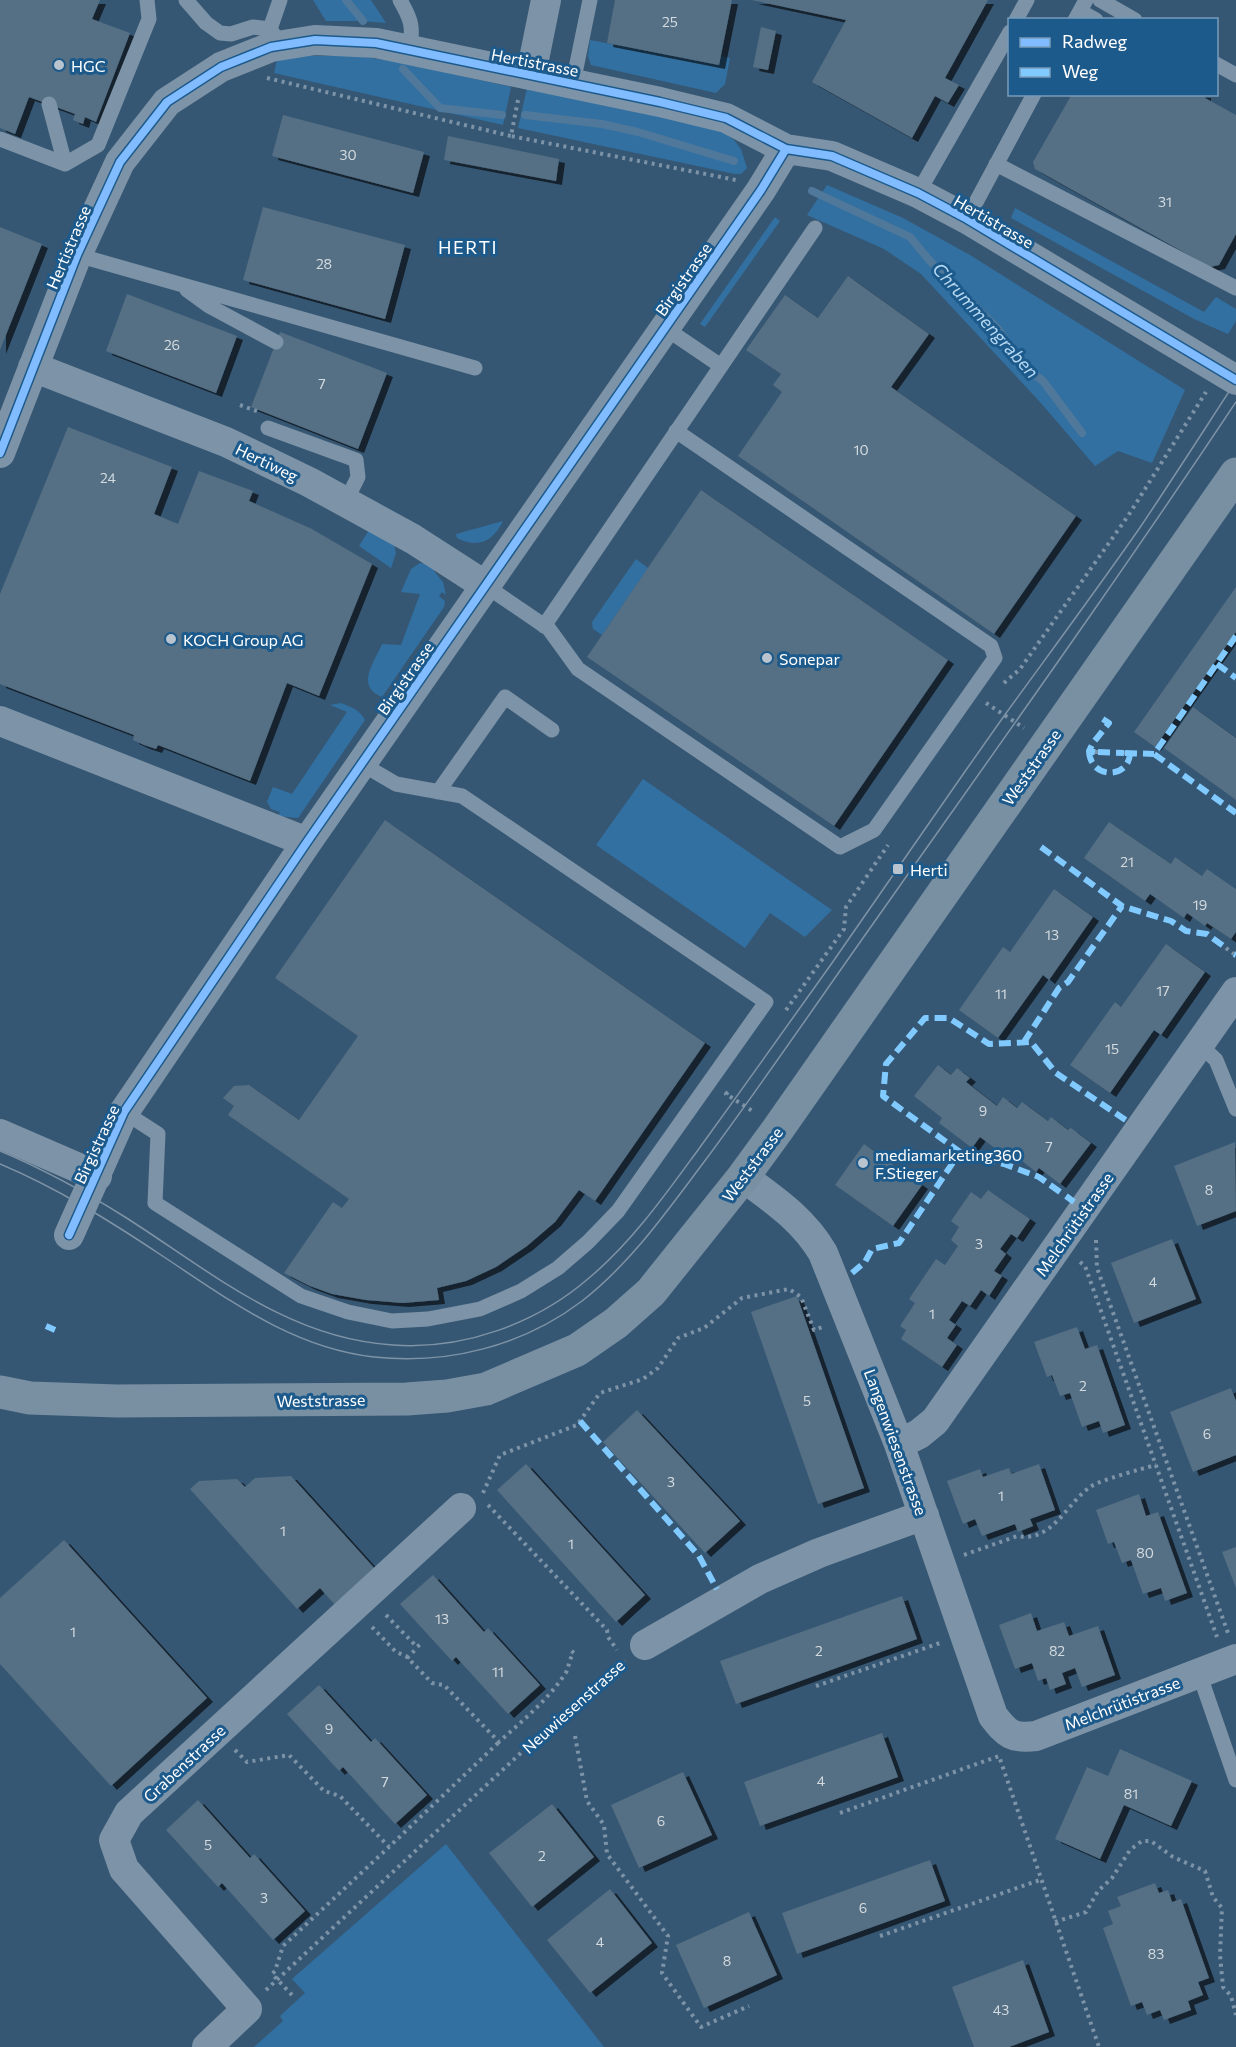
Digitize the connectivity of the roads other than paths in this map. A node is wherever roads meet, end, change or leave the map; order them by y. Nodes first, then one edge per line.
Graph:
1 (147, 0) edge
2 (186, 0) edge
3 (280, 0) edge
4 (399, 0) edge
5 (546, 0) edge
6 (590, 0) edge
7 (1027, 0) edge
8 (1100, 0) edge
9 (1017, 18) edge
10 (1132, 18) edge
11 (1008, 36) edge
12 (276, 37) junction
13 (410, 50) junction
14 (1218, 65) edge
15 (1236, 75) edge
16 (526, 82) junction
17 (573, 83) junction
18 (1033, 96) edge
19 (49, 104) dead end
20 (0, 139) edge
21 (786, 149) junction
22 (109, 153) junction
23 (66, 164) junction
24 (996, 164) junction
25 (918, 194) junction
26 (967, 219) junction
27 (815, 228) dead end
28 (77, 255) junction
29 (1233, 283) edge
30 (180, 284) junction
31 (665, 328) junction
32 (276, 342) dead end
33 (721, 366) junction
34 (33, 367) junction
35 (475, 368) dead end
36 (1228, 375) edge
37 (268, 428) dead end
38 (676, 431) junction
39 (0, 453) edge
40 (1236, 474) edge
41 (346, 501) junction
42 (486, 586) junction
43 (544, 626) junction
44 (0, 720) edge
45 (552, 730) dead end
46 (362, 764) junction
47 (438, 792) junction
48 (307, 842) junction
49 (1236, 992) edge
50 (1199, 1044) junction
51 (1236, 1109) edge
52 (124, 1112) junction
53 (0, 1134) edge
54 (97, 1176) junction
55 (743, 1178) junction
56 (69, 1235) dead end
57 (0, 1392) edge
58 (899, 1444) junction
59 (476, 1503) road end
60 (924, 1515) junction
61 (1228, 1646) edge
62 (634, 1653) road end
63 (1198, 1673) junction
64 (1007, 1734) joint
65 (1236, 1779) edge
66 (207, 2047) edge

1 - 22 lane
2 - 12 lane
3 - 12 lane
4 - 13 lane
5 - 16 street
6 - 17 lane
7 - 9 lane
8 - 10 lane
11 - 25 lane
12 - 13 street, Hertistrasse
12 - 22 street, Hertistrasse
13 - 16 street, Hertistrasse
14 - 15 lane
16 - 17 street, Hertistrasse
17 - 21 street, Hertistrasse
18 - 24 lane
19 - 23 lane
20 - 23 lane
21 - 25 street, Hertistrasse
21 - 31 street, Birgistrasse
22 - 23 lane
22 - 28 street, Hertistrasse
24 - 26 lane
24 - 29 lane
25 - 26 street, Hertistrasse
26 - 36 street, Hertistrasse
27 - 33 lane
28 - 30 lane
28 - 34 street, Hertistrasse
30 - 32 lane
30 - 35 lane
31 - 33 lane
31 - 42 street, Birgistrasse
33 - 38 lane
34 - 39 street, Hertistrasse
34 - 41 street, Hertiweg
37 - 41 lane
38 - 43 lane
38 - 43 lane
40 - 55 main road, Weststrasse
41 - 42 street, Hertiweg
42 - 43 lane
42 - 46 street, Birgistrasse
44 - 48 street
45 - 47 lane
46 - 47 lane
46 - 48 street, Birgistrasse
47 - 52 lane
48 - 52 street, Birgistrasse
49 - 50 street, Melchrütistrasse
50 - 51 lane
50 - 58 street, Melchrütistrasse
52 - 54 street, Birgistrasse
53 - 54 street, Birgistrasse
54 - 56 street, Birgistrasse
55 - 57 main road, Weststrasse
55 - 58 street, Langenwiesenstrasse
58 - 60 street, Langenwiesenstrasse
59 - 66 street, Grabenstrasse
60 - 62 street
60 - 64 street, Langenwiesenstrasse
61 - 63 street, Melchrütistrasse
63 - 64 street, Melchrütistrasse
63 - 65 lane

